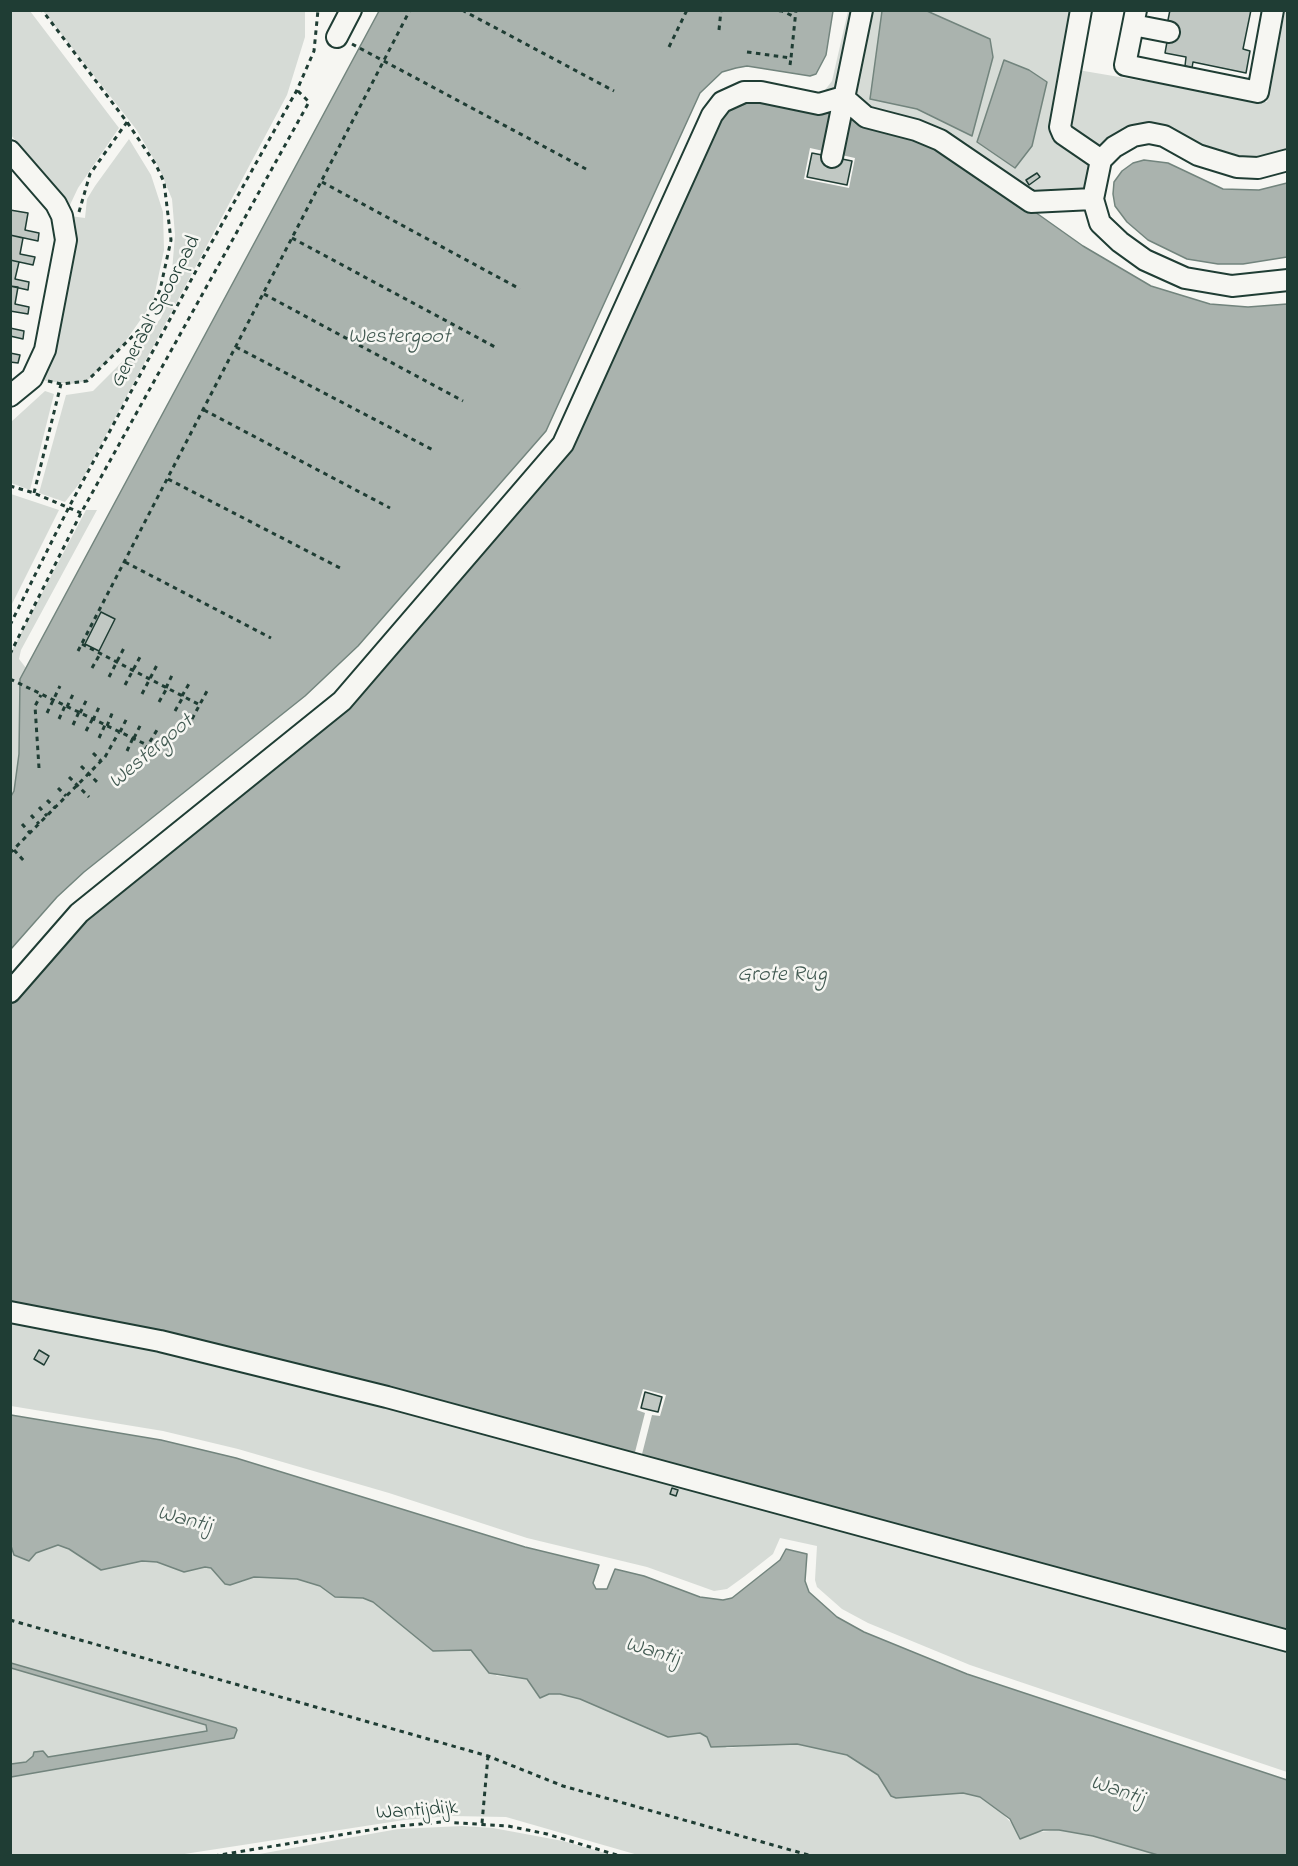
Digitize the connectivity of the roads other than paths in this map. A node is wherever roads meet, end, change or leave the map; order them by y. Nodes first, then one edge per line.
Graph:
1 (351, 10) edge
2 (862, 10) edge
3 (1081, 10) edge
4 (1273, 10) edge
5 (1134, 18) edge
6 (1169, 32) dead end
7 (344, 40) road end
8 (843, 97) junction
9 (11, 152) edge
10 (831, 157) dead end
11 (1101, 160) junction
12 (1287, 160) edge
13 (1093, 199) junction
14 (1287, 280) edge
15 (10, 396) edge
16 (10, 992) edge
17 (10, 1312) edge
18 (1287, 1641) edge

1 - 7 street
2 - 8 street
3 - 11 street
4 - 5 street
5 - 6 street
8 - 10 street
8 - 13 street
8 - 16 street
9 - 15 street
11 - 12 street
11 - 13 street
13 - 14 street
17 - 18 street

